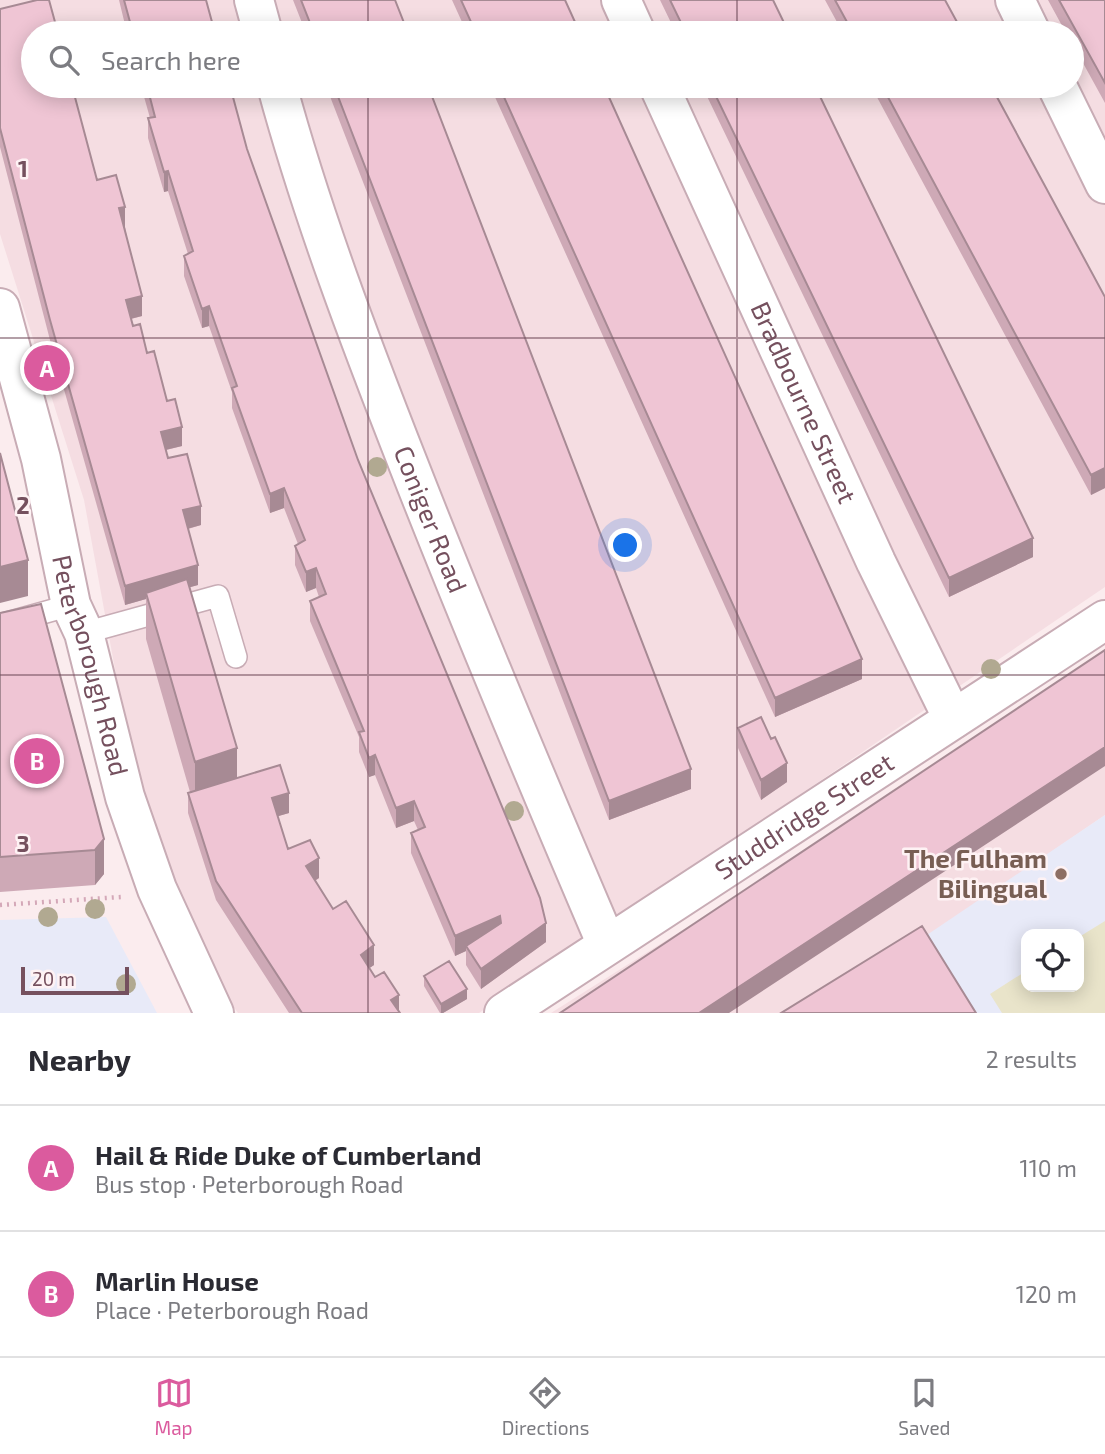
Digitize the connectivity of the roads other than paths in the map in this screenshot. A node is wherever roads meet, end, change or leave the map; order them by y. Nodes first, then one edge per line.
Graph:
1 (254, 0) edge
2 (621, 0) edge
3 (1015, 0) edge
4 (260, 21) edge
5 (631, 21) edge
6 (1025, 21) edge
7 (280, 98) edge
8 (664, 98) edge
9 (1063, 98) edge
10 (1105, 184) edge
11 (0, 308) edge
12 (78, 619) junction
13 (1105, 620) edge
14 (0, 625) edge
15 (236, 657) dead end
16 (953, 719) junction
17 (607, 945) junction
18 (214, 1013) edge
19 (505, 1013) edge

1 - 4 street
2 - 5 street
3 - 6 street
7 - 17 street, Coniger Road
8 - 16 street, Bradbourne Street
9 - 10 street
11 - 12 street, Peterborough Road
12 - 14 lane
12 - 15 lane
12 - 18 street, Peterborough Road
13 - 16 street, Studdridge Street
16 - 17 street, Studdridge Street
17 - 19 street, Studdridge Street

